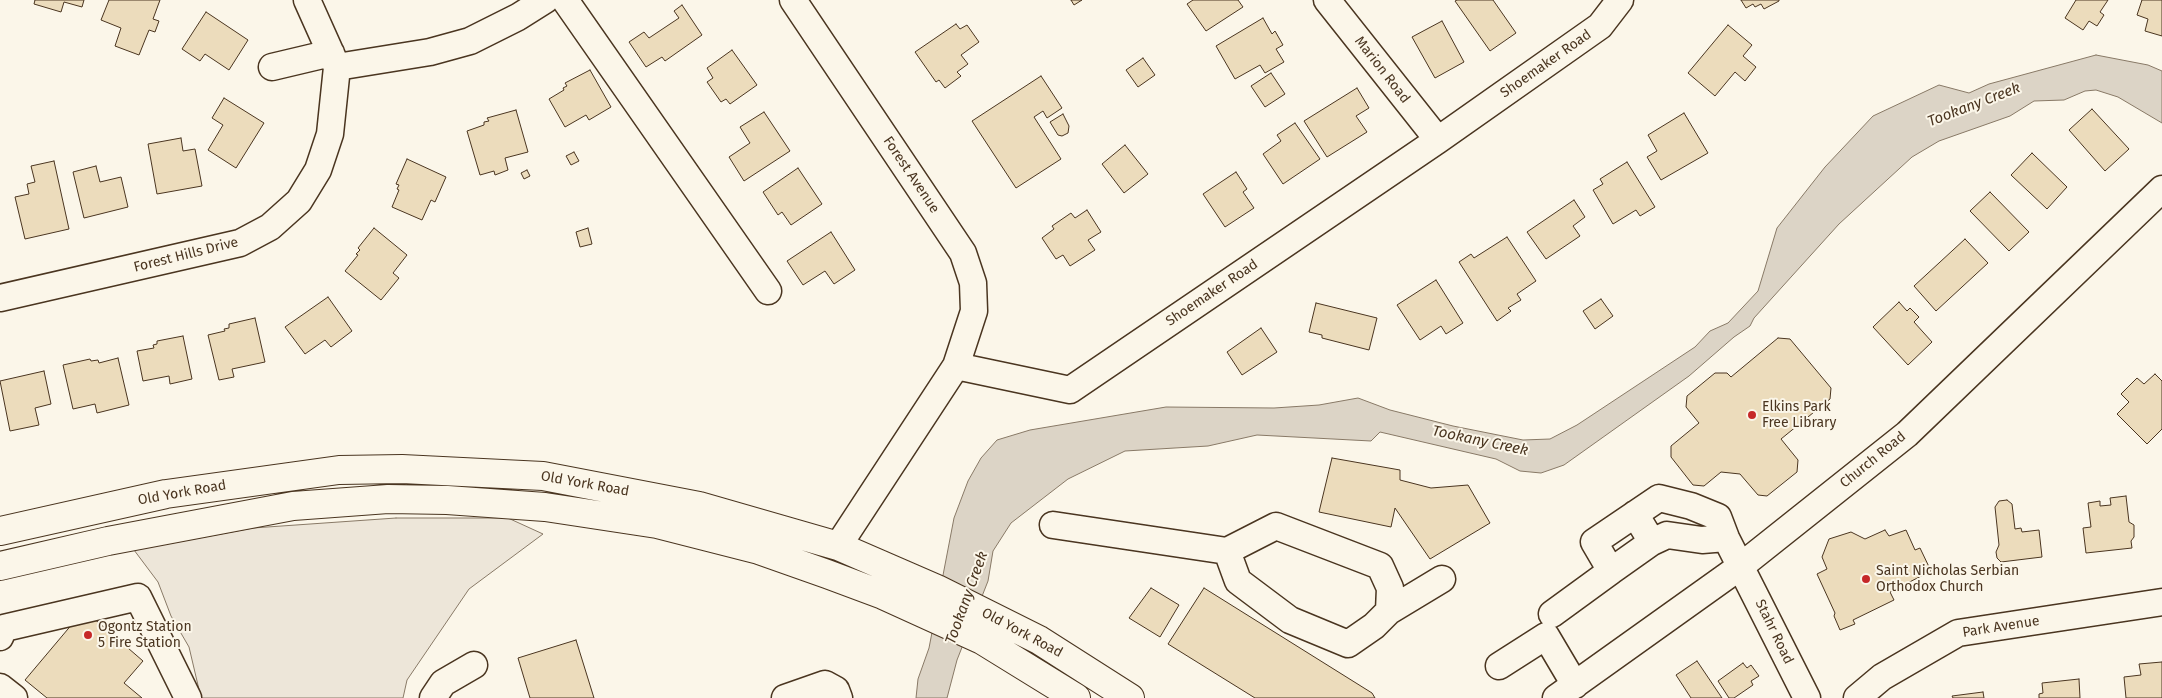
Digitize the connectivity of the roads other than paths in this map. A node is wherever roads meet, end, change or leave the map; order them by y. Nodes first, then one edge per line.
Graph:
1 (307, 0) edge
2 (545, 0) edge
3 (566, 0) edge
4 (793, 0) edge
5 (1327, 0) edge
6 (1620, 0) edge
7 (334, 60) junction
8 (272, 67) dead end
9 (1438, 140) junction
10 (2162, 189) edge
11 (768, 291) dead end
12 (0, 298) edge
13 (956, 366) junction
14 (1635, 514) junction
15 (1053, 525) dead end
16 (0, 531) edge
17 (1726, 538) junction
18 (1652, 542) junction
19 (838, 546) junction
20 (1227, 552) junction
21 (0, 566) edge
22 (1741, 566) junction
23 (1611, 571) junction
24 (1442, 579) dead end
25 (2162, 602) edge
26 (1389, 611) junction
27 (1552, 625) junction
28 (984, 627) junction
29 (0, 638) edge
30 (474, 665) dead end
31 (1499, 666) dead end
32 (0, 687) edge
33 (832, 691) edge
34 (1565, 692) edge
35 (14, 698) edge
36 (188, 698) edge
37 (433, 698) edge
38 (785, 698) edge
39 (1076, 698) edge
40 (1130, 698) edge
41 (1806, 698) edge
42 (1857, 698) edge

1 - 7 street
2 - 7 street
3 - 11 street
4 - 13 street, Forest Avenue
5 - 9 street, Marion Road
6 - 9 street, Shoemaker Road
7 - 8 street
7 - 12 street, Forest Hills Drive
9 - 13 street, Shoemaker Road
10 - 22 street, Church Road
13 - 19 street
14 - 17 street, Stahr Road
14 - 18 street
14 - 23 street
15 - 20 street
16 - 19 highway, Old York Road
17 - 18 street
17 - 22 street, Stahr Road
18 - 23 street
19 - 28 highway, Old York Road
20 - 26 street
20 - 26 street
21 - 28 highway, Old York Road
22 - 34 street, Church Road
22 - 41 street, Stahr Road
23 - 27 street
24 - 26 street
25 - 42 street, Park Avenue
27 - 31 street
27 - 34 street
28 - 39 highway, Old York Road
28 - 40 highway, Old York Road
29 - 36 street
30 - 37 street
32 - 35 street
33 - 38 street

